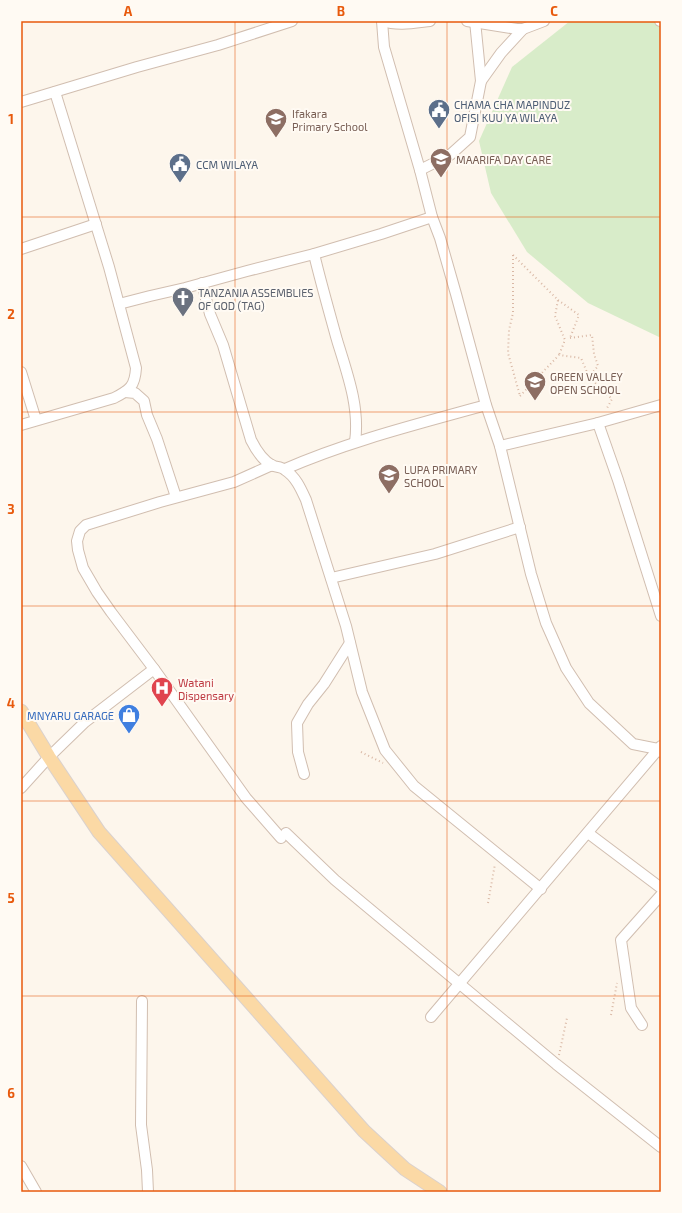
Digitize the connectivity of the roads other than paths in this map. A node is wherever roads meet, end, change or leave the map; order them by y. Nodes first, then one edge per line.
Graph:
1 (292, 21) edge
2 (382, 21) edge
3 (430, 21) edge
4 (473, 21) edge
5 (544, 21) edge
6 (269, 25) edge
7 (523, 29) junction
8 (481, 81) junction
9 (55, 92) junction
10 (21, 102) edge
11 (420, 170) junction
12 (432, 217) junction
13 (96, 224) junction
14 (21, 248) edge
15 (314, 254) junction
16 (202, 283) junction
17 (119, 304) junction
18 (136, 368) junction
19 (21, 372) edge
20 (125, 392) junction
21 (144, 401) junction
22 (486, 405) junction
23 (661, 405) edge
24 (36, 420) junction
25 (598, 424) junction
26 (21, 425) edge
27 (356, 442) junction
28 (500, 446) junction
29 (272, 465) junction
30 (285, 469) junction
31 (176, 497) junction
32 (520, 527) junction
33 (331, 578) junction
34 (661, 616) edge
35 (350, 643) junction
36 (154, 669) junction
37 (21, 711) edge
38 (660, 749) edge
39 (49, 757) junction
40 (304, 774) dead end
41 (21, 788) edge
42 (588, 833) junction
43 (541, 888) junction
44 (661, 888) edge
45 (661, 895) edge
46 (460, 984) junction
47 (142, 1001) dead end
48 (431, 1017) dead end
49 (642, 1025) dead end
50 (661, 1148) edge
51 (21, 1166) edge
52 (435, 1191) edge
53 (36, 1192) edge
54 (148, 1192) edge

1 - 6 street
2 - 3 street
2 - 11 street
4 - 7 street
4 - 8 street
5 - 7 street
6 - 9 street
7 - 8 street
8 - 11 street
9 - 10 street
9 - 13 street
11 - 12 street
12 - 15 street
12 - 22 street
13 - 14 street
13 - 17 street
15 - 16 street
15 - 27 street
16 - 17 street
16 - 29 street
17 - 18 street
18 - 20 street
18 - 21 street
19 - 24 street
20 - 21 street
20 - 24 street
21 - 31 street
22 - 27 street
22 - 28 street
23 - 25 street
24 - 26 street
25 - 28 street
25 - 34 street
27 - 30 street
28 - 32 street
29 - 30 street
29 - 31 street
30 - 33 street
31 - 36 street
32 - 33 street
32 - 38 street
33 - 35 street
35 - 40 street
35 - 43 street
36 - 39 street
36 - 46 street
37 - 39 main road
38 - 42 street
39 - 41 street
39 - 52 main road
42 - 43 street
42 - 44 street
43 - 46 street
45 - 49 street
46 - 48 street
46 - 50 street
47 - 54 street
51 - 53 street

